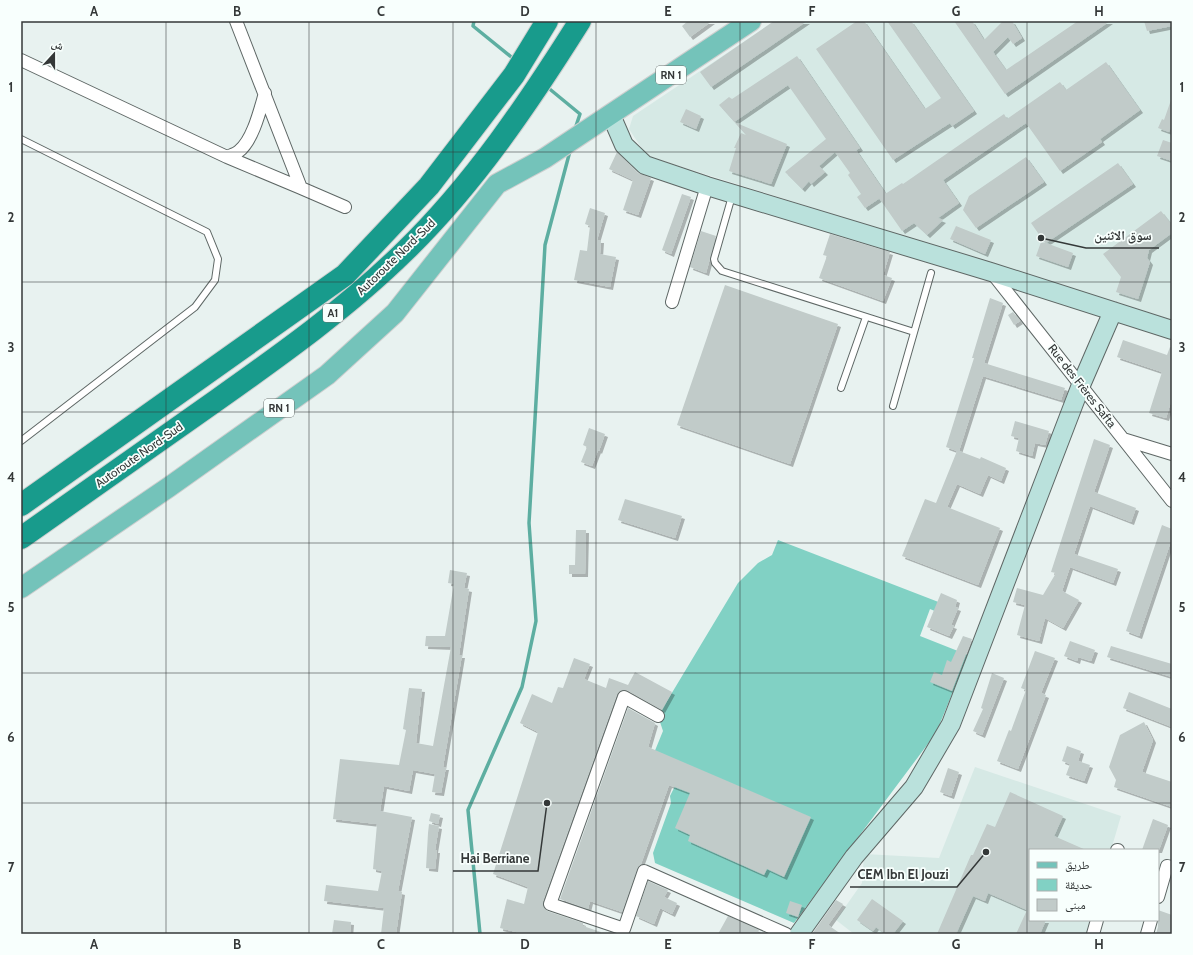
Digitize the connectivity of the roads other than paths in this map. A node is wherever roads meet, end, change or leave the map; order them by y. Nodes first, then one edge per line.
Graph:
1 (236, 21) edge
2 (546, 21) edge
3 (580, 21) edge
4 (751, 21) edge
5 (21, 60) edge
6 (265, 93) junction
7 (611, 115) junction
8 (21, 139) edge
9 (227, 157) junction
10 (707, 186) junction
11 (301, 188) junction
12 (733, 193) junction
13 (344, 207) dead end
14 (991, 272) junction
15 (931, 273) dead end
16 (672, 302) dead end
17 (1113, 311) junction
18 (866, 317) junction
19 (1172, 330) edge
20 (914, 332) junction
21 (1081, 385) junction
22 (841, 388) dead end
23 (893, 406) dead end
24 (1123, 439) junction
25 (21, 441) edge
26 (1172, 454) edge
27 (1172, 502) edge
28 (21, 506) edge
29 (21, 538) edge
30 (21, 588) edge
31 (658, 716) dead end
32 (1166, 865) edge
33 (1159, 893) edge
34 (1097, 921) edge
35 (1151, 921) edge
36 (786, 934) edge
37 (799, 934) edge
38 (1093, 934) edge
39 (1147, 934) edge

1 - 6 street
2 - 28 highway, Autoroute Nord-Sud / A1
3 - 29 highway, Autoroute Nord-Sud / A1
4 - 7 main road, RN 1
5 - 9 street
6 - 9 street
6 - 11 street
7 - 10 main road
7 - 30 main road, RN 1
8 - 25 lane
9 - 11 street
10 - 12 main road
10 - 16 street
11 - 13 street
12 - 14 main road
12 - 18 lane
14 - 17 main road
14 - 21 street, Rue des Frères Safta
15 - 20 lane
17 - 19 main road
17 - 21 main road
18 - 20 lane
18 - 22 lane
20 - 23 lane
21 - 24 street, Rue des Frères Safta
21 - 37 main road
24 - 26 street
24 - 27 street, Rue des Frères Safta
31 - 36 street
32 - 33 street
34 - 38 street
35 - 39 street

